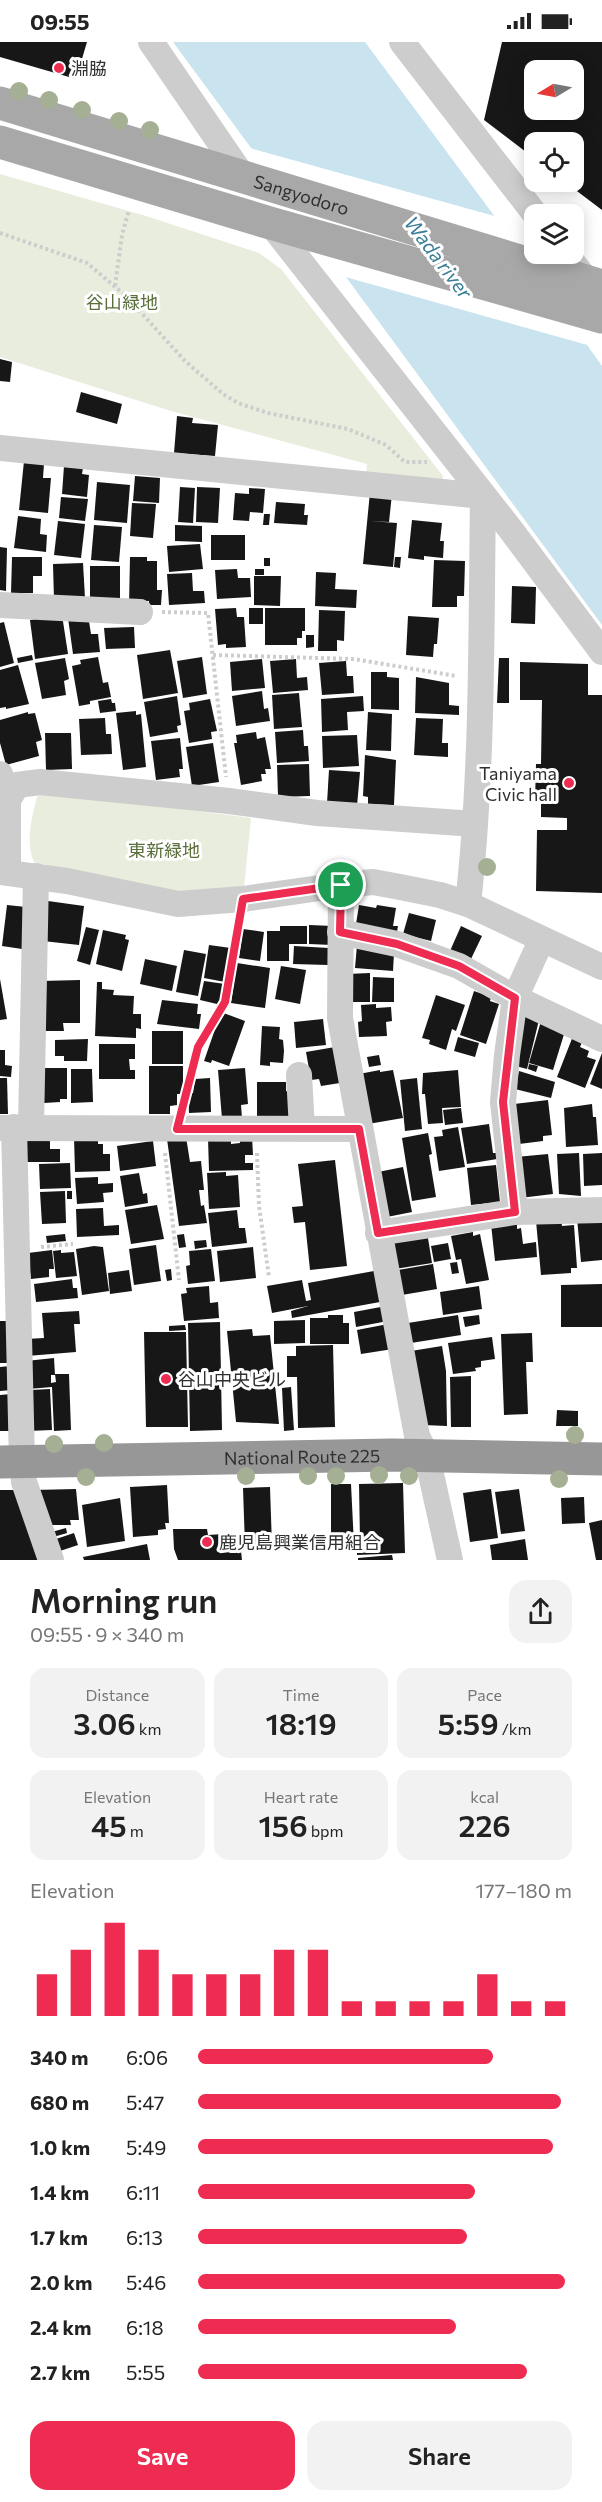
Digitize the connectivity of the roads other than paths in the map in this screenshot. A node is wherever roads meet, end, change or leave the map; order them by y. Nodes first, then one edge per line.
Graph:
1 (150, 42) edge
2 (402, 42) edge
3 (0, 103) edge
4 (0, 142) edge
5 (253, 180) junction
6 (527, 204) edge
7 (283, 227) junction
8 (587, 289) edge
9 (0, 448) edge
10 (483, 496) junction
11 (0, 605) edge
12 (140, 612) road end
13 (602, 652) edge
14 (0, 774) edge
15 (8, 800) junction
16 (475, 824) junction
17 (4, 873) edge
18 (36, 876) junction
19 (341, 885) junction
20 (468, 904) junction
21 (340, 932) junction
22 (541, 940) junction
23 (602, 967) edge
24 (515, 998) junction
25 (602, 1039) edge
26 (299, 1075) dead end
27 (15, 1127) edge
28 (302, 1129) junction
29 (359, 1129) junction
30 (602, 1210) edge
31 (515, 1212) junction
32 (378, 1233) junction
33 (427, 1456) junction
34 (602, 1460) edge
35 (11, 1462) edge
36 (51, 1560) edge
37 (450, 1560) edge

1 - 5 street
2 - 6 street
3 - 5 main road, Sangyodoro
4 - 7 main road, Sangyodoro
5 - 8 main road, Sangyodoro
7 - 8 main road, Sangyodoro
7 - 10 street
9 - 10 street
10 - 13 street
10 - 16 street
11 - 12 street
14 - 15 street
15 - 16 street
15 - 17 street
16 - 20 street
17 - 18 street
18 - 19 street
18 - 27 street
19 - 20 street
19 - 21 street
20 - 22 street
21 - 24 street
21 - 29 street
22 - 23 street
22 - 24 street
24 - 25 street
24 - 31 street
26 - 28 street
27 - 28 street
27 - 35 street
28 - 29 street
29 - 32 street
30 - 31 street
31 - 32 street
32 - 33 street
33 - 34 highway, National Route 225
33 - 35 highway, National Route 225
33 - 37 street
35 - 36 street

